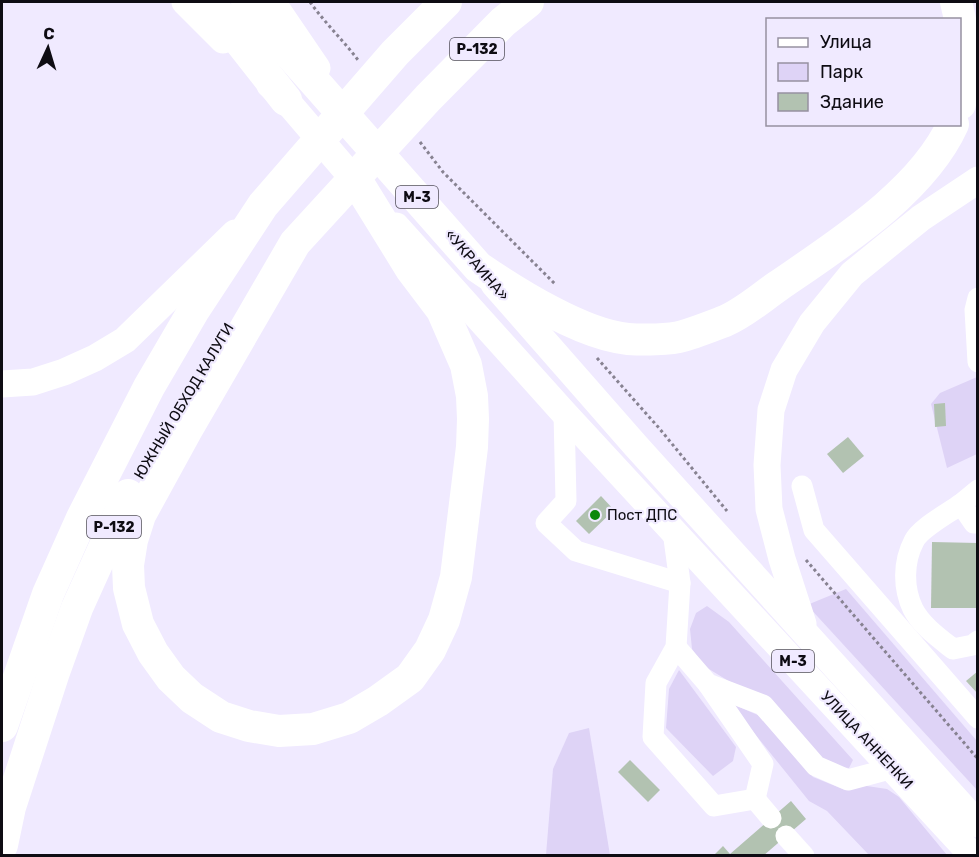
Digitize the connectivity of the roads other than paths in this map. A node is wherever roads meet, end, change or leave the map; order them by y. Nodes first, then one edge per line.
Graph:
1 (185, 2) edge
2 (208, 2) edge
3 (247, 2) edge
4 (272, 2) edge
5 (429, 2) edge
6 (446, 2) edge
7 (528, 2) edge
8 (956, 2) edge
9 (960, 18) edge
10 (961, 21) edge
11 (394, 53) junction
12 (961, 98) edge
13 (286, 100) junction
14 (952, 126) edge
15 (355, 127) junction
16 (978, 180) edge
17 (361, 189) junction
18 (264, 205) junction
19 (295, 243) junction
20 (478, 267) junction
21 (978, 298) edge
22 (978, 362) edge
23 (2, 384) edge
24 (564, 413) junction
25 (636, 446) joint
26 (802, 486) dead end
27 (969, 497) edge
28 (978, 523) edge
29 (673, 531) junction
30 (680, 583) junction
31 (807, 634) junction
32 (978, 641) edge
33 (676, 647) junction
34 (953, 649) junction
35 (946, 683) junction
36 (708, 684) junction
37 (978, 718) edge
38 (2, 726) edge
39 (893, 768) junction
40 (755, 799) junction
41 (771, 818) dead end
42 (978, 824) edge
43 (786, 836) dead end
44 (2, 845) edge
45 (804, 855) edge
46 (973, 855) edge

1 - 13 main road
2 - 13 highway, М-3
3 - 15 highway, «УКРАИНА» / М-3
4 - 15 main road
5 - 11 main road
6 - 11 highway
7 - 19 highway, Р-132
8 - 9 highway
10 - 12 highway
11 - 18 highway, Р-132
13 - 17 main road, М-3
14 - 20 highway
15 - 20 highway, «УКРАИНА» / М-3
16 - 31 main road
17 - 19 highway
17 - 24 main road, М-3
18 - 23 main road
18 - 38 highway, Р-132
19 - 44 highway, ЮЖНЫЙ ОБХОД КАЛУГИ / Р-132
20 - 25 main road, «УКРАИНА» / М-3
21 - 22 lane
24 - 29 main road, УЛИЦА АННЕНКИ / М-3
24 - 30 lane
25 - 31 main road, УЛИЦА АННЕНКИ / М-3
26 - 35 lane
27 - 28 lane
27 - 34 lane
29 - 30 lane
29 - 39 main road, УЛИЦА АННЕНКИ / М-3
30 - 33 lane
31 - 42 main road, УЛИЦА АННЕНКИ / М-3
32 - 34 lane
33 - 36 lane
33 - 40 lane
34 - 35 lane
35 - 37 lane
36 - 39 lane
36 - 40 lane
39 - 46 main road, УЛИЦА АННЕНКИ / М-3
40 - 41 lane
43 - 45 lane

